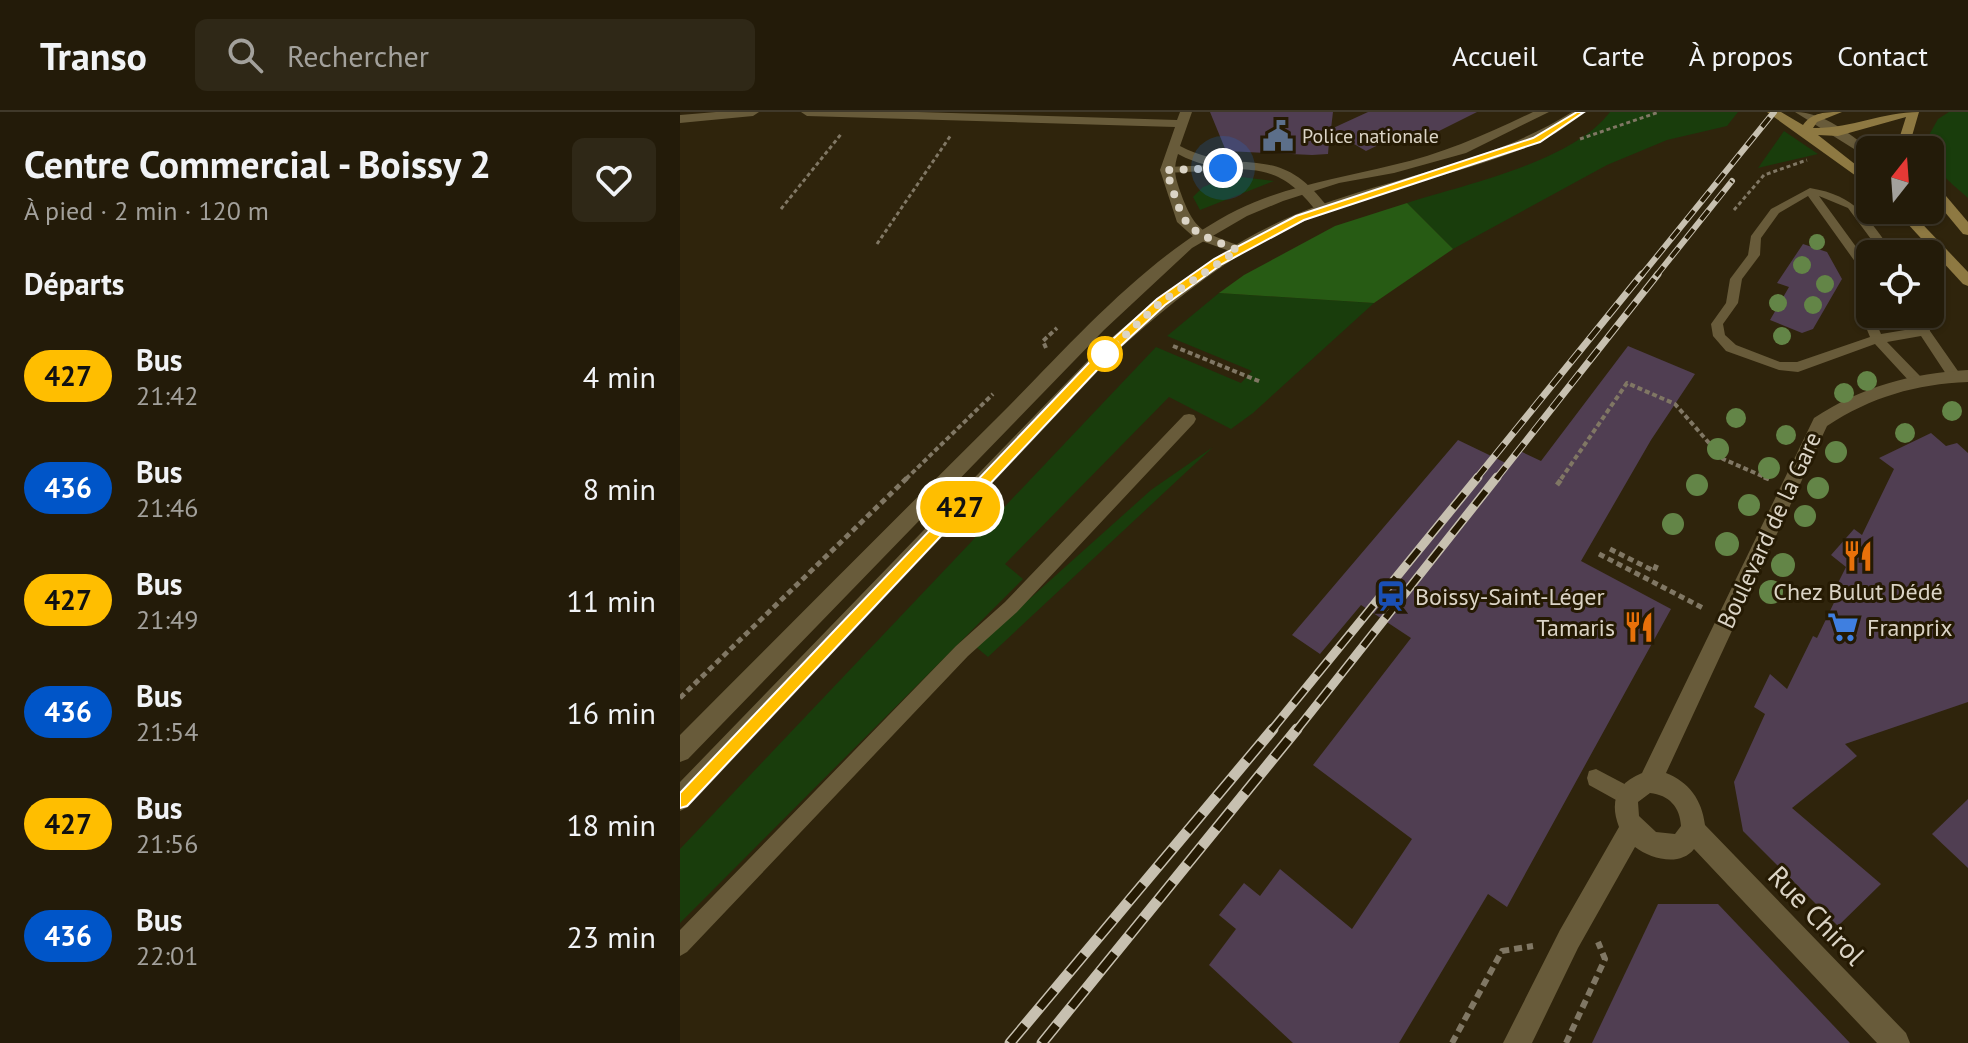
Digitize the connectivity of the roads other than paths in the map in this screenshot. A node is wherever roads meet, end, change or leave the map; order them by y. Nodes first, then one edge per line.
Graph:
1 (753, 112) edge
2 (807, 112) edge
3 (1543, 112) edge
4 (1580, 112) edge
5 (1773, 112) edge
6 (1836, 112) edge
7 (1911, 112) edge
8 (857, 114) edge
9 (1807, 115) edge
10 (1184, 118) edge
11 (680, 119) edge
12 (1805, 131) junction
13 (1838, 132) junction
14 (1906, 136) edge
15 (1856, 145) edge
16 (1173, 147) junction
17 (1251, 167) junction
18 (1166, 170) junction
19 (1856, 171) edge
20 (1309, 187) junction
21 (1810, 191) junction
22 (1944, 204) edge
23 (1946, 207) joint
24 (1322, 209) junction
25 (1915, 224) edge
26 (1968, 231) edge
27 (1201, 236) junction
28 (1878, 240) edge
29 (1238, 250) junction
30 (1856, 255) edge
31 (1968, 281) edge
32 (1872, 328) edge
33 (1923, 328) edge
34 (1924, 331) junction
35 (1877, 339) junction
36 (1962, 376) edge
37 (1915, 379) junction
38 (1189, 419) dead end
39 (680, 751) edge
40 (1596, 778) dead end
41 (1650, 781) junction
42 (1627, 796) junction
43 (680, 799) edge
44 (1632, 828) junction
45 (1693, 830) junction
46 (680, 945) edge
47 (1517, 1043) edge
48 (1896, 1043) edge

1 - 11 street
2 - 8 street
3 - 20 street
4 - 24 street
5 - 12 main road
6 - 9 main road
7 - 13 main road
7 - 14 main road
8 - 10 street
9 - 12 main road
9 - 13 street
10 - 16 street
12 - 13 main road
12 - 19 main road
13 - 15 street
16 - 17 street
16 - 18 street
17 - 18 lane
17 - 20 street
18 - 27 street
20 - 24 street
20 - 27 street
21 - 28 lane
21 - 30 lane
21 - 35 lane
22 - 23 main road
23 - 26 main road
24 - 29 street
25 - 31 main road
27 - 29 street
27 - 39 street
29 - 43 street
32 - 35 lane
33 - 34 lane
34 - 35 lane
34 - 36 lane
35 - 37 lane
36 - 37 street, Boulevard de la Gare
37 - 41 street, Boulevard de la Gare
38 - 46 lane
40 - 42 lane
41 - 42 street
41 - 45 street
42 - 44 street
44 - 45 street
44 - 47 street
45 - 48 street, Rue Chirol

